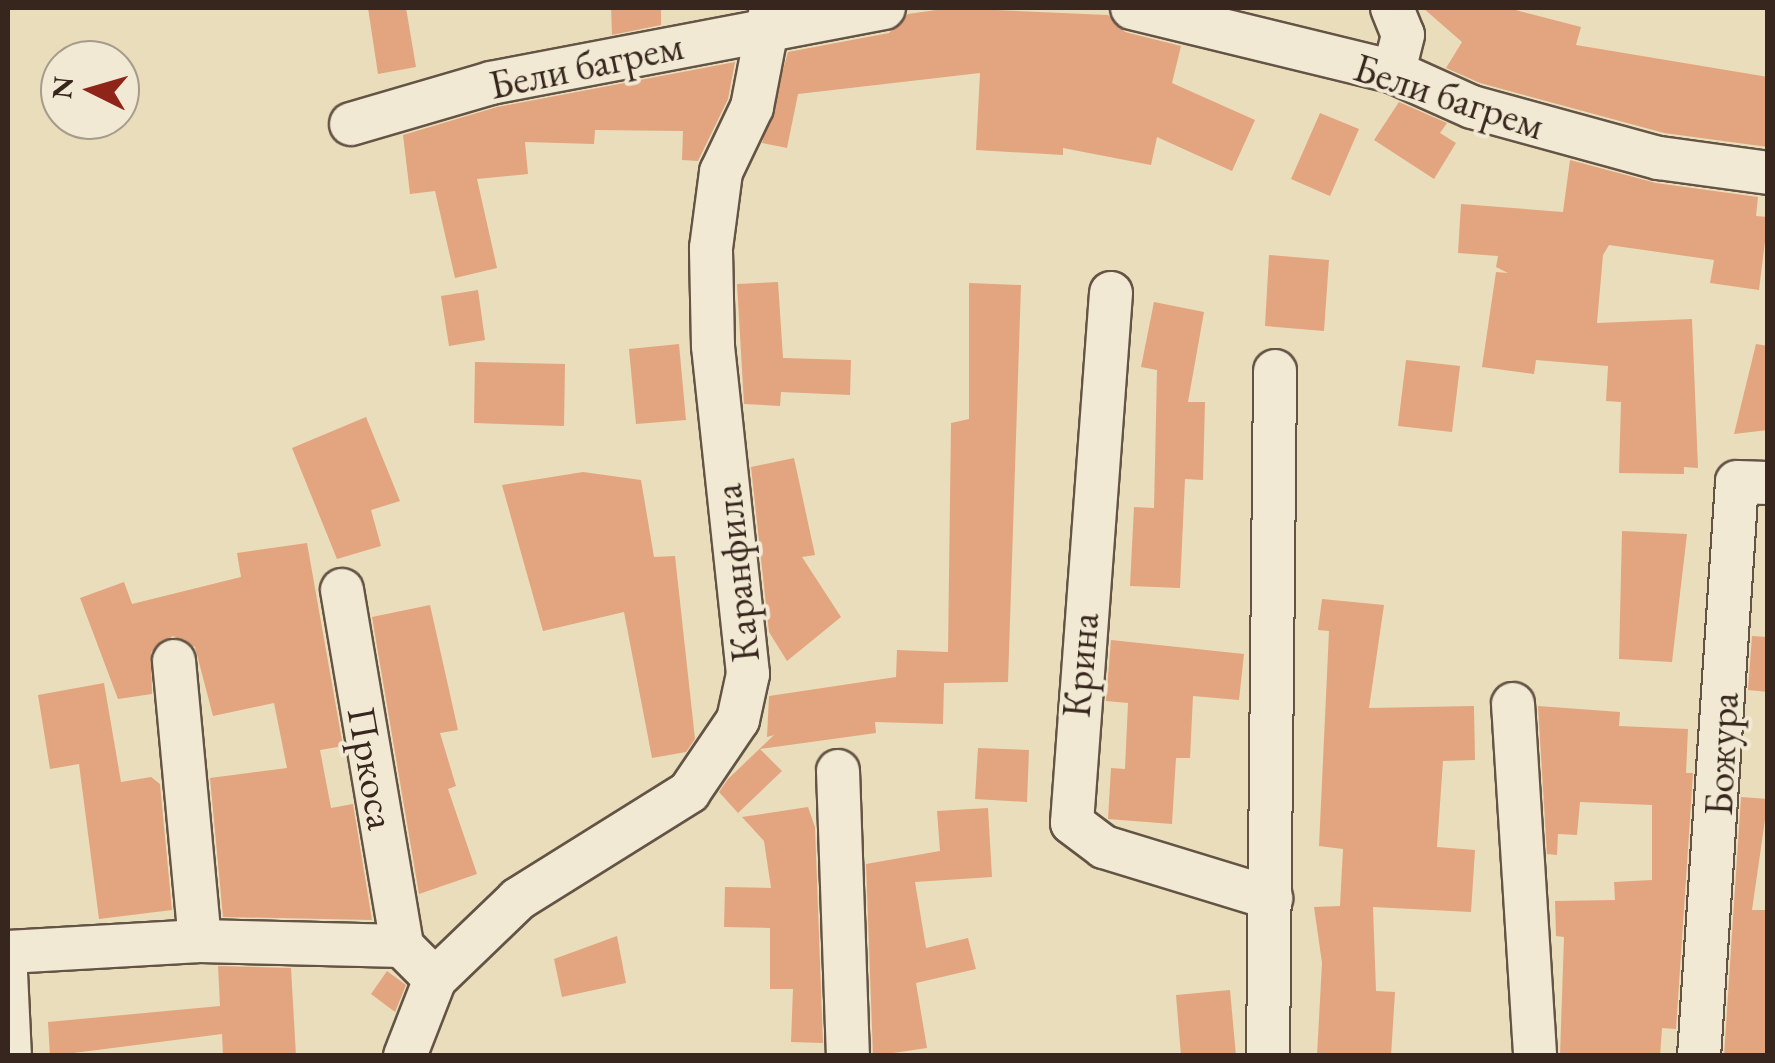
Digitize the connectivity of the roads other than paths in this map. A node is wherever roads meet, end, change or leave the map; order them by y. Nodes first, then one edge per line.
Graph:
1 (884, 8) edge
2 (1132, 8) edge
3 (1392, 8) edge
4 (769, 18) edge
5 (1394, 72) junction
6 (351, 124) dead end
7 (1768, 173) edge
8 (1110, 293) dead end
9 (1275, 371) dead end
10 (1768, 483) edge
11 (342, 590) dead end
12 (174, 661) dead end
13 (1514, 704) dead end
14 (838, 771) dead end
15 (1271, 898) junction
16 (200, 941) junction
17 (402, 946) junction
18 (11, 951) edge
19 (435, 978) junction
20 (20, 1056) edge
21 (405, 1056) edge
22 (848, 1056) edge
23 (1268, 1056) edge
24 (1535, 1056) edge
25 (1699, 1056) edge

1 - 4 street, Бели багрем
2 - 5 street, Бели багрем
3 - 5 street
4 - 6 street, Бели багрем
4 - 19 street, Каранфила
5 - 7 street, Бели багрем
8 - 15 street, Крина
9 - 15 street
10 - 25 street, Божура
11 - 17 street, Пркоса
12 - 16 street
13 - 24 street
14 - 22 street
15 - 23 street
16 - 17 street
16 - 18 street
17 - 19 street
18 - 20 lane
19 - 21 street, Каранфила

